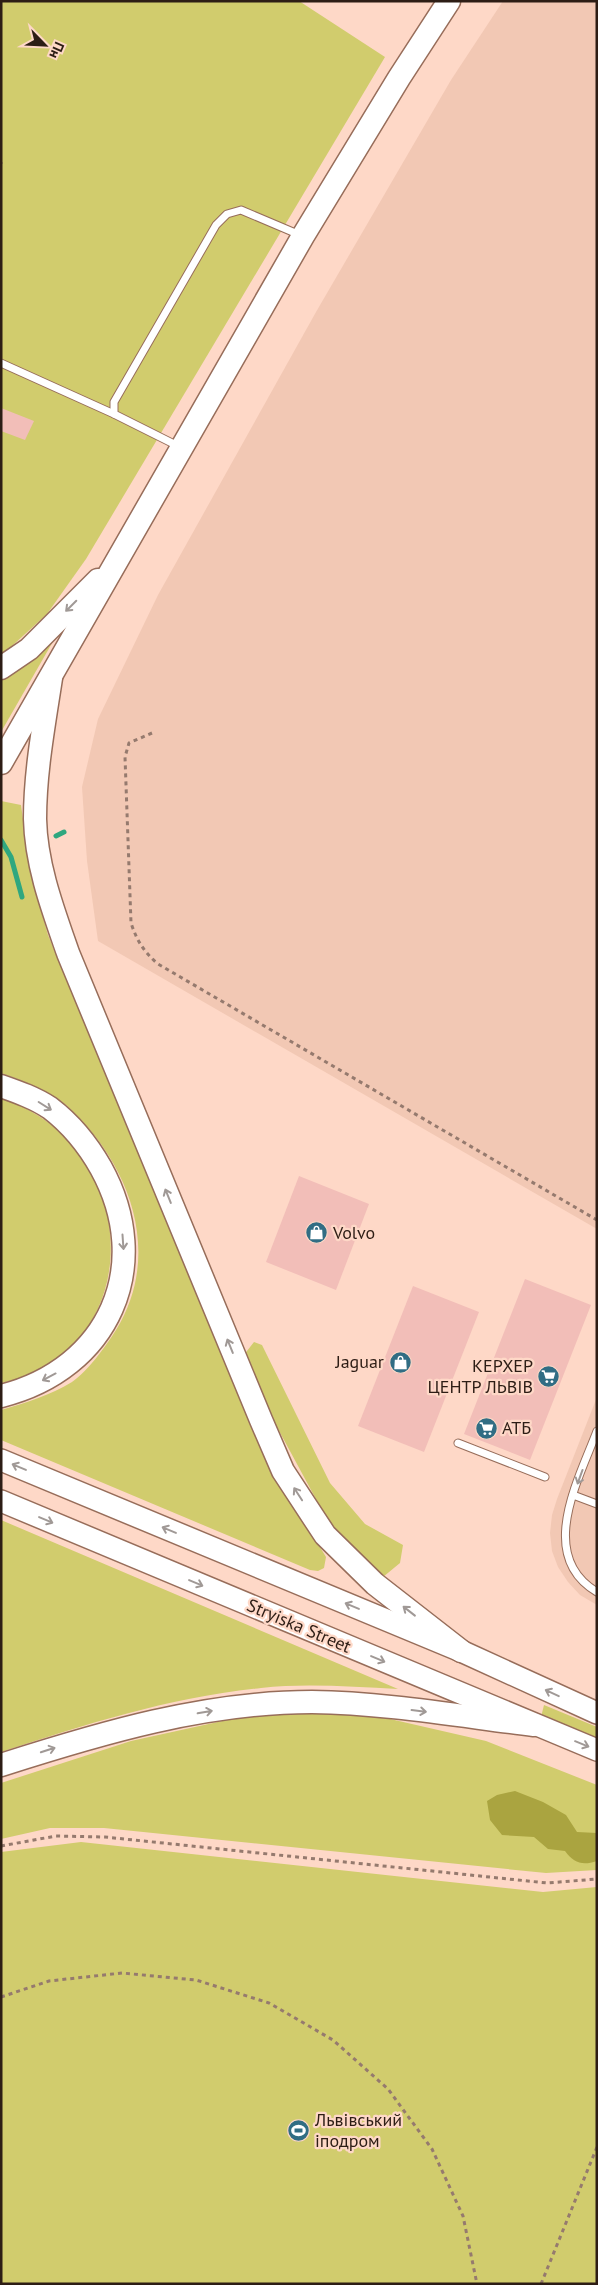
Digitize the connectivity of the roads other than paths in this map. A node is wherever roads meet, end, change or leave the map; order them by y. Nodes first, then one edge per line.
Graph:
1 (449, 1) edge
2 (303, 236) junction
3 (1, 363) edge
4 (114, 414) junction
5 (182, 448) junction
6 (118, 560) junction
7 (1, 668) edge
8 (51, 678) junction
9 (1, 763) edge
10 (1, 1086) edge
11 (1, 1396) edge
12 (597, 1431) edge
13 (597, 1438) edge
14 (458, 1443) dead end
15 (590, 1450) junction
16 (1, 1460) edge
17 (545, 1476) dead end
18 (573, 1495) junction
19 (1, 1501) edge
20 (597, 1504) edge
21 (597, 1592) edge
22 (461, 1651) junction
23 (597, 1713) edge
24 (534, 1725) junction
25 (597, 1750) edge
26 (1, 1765) edge

1 - 2 highway
2 - 4 lane
2 - 5 highway
3 - 4 lane
4 - 5 lane
5 - 6 highway
6 -> 7 highway
6 - 8 highway
8 - 9 highway
22 -> 8 highway
10 -> 11 highway
12 - 15 lane
13 - 15 lane
14 - 17 lane
15 -> 18 lane
22 -> 16 main road
18 - 20 lane
18 - 21 lane
19 -> 24 main road, Stryiska Street
23 -> 22 main road
24 -> 25 main road, Stryiska Street
26 -> 24 highway

